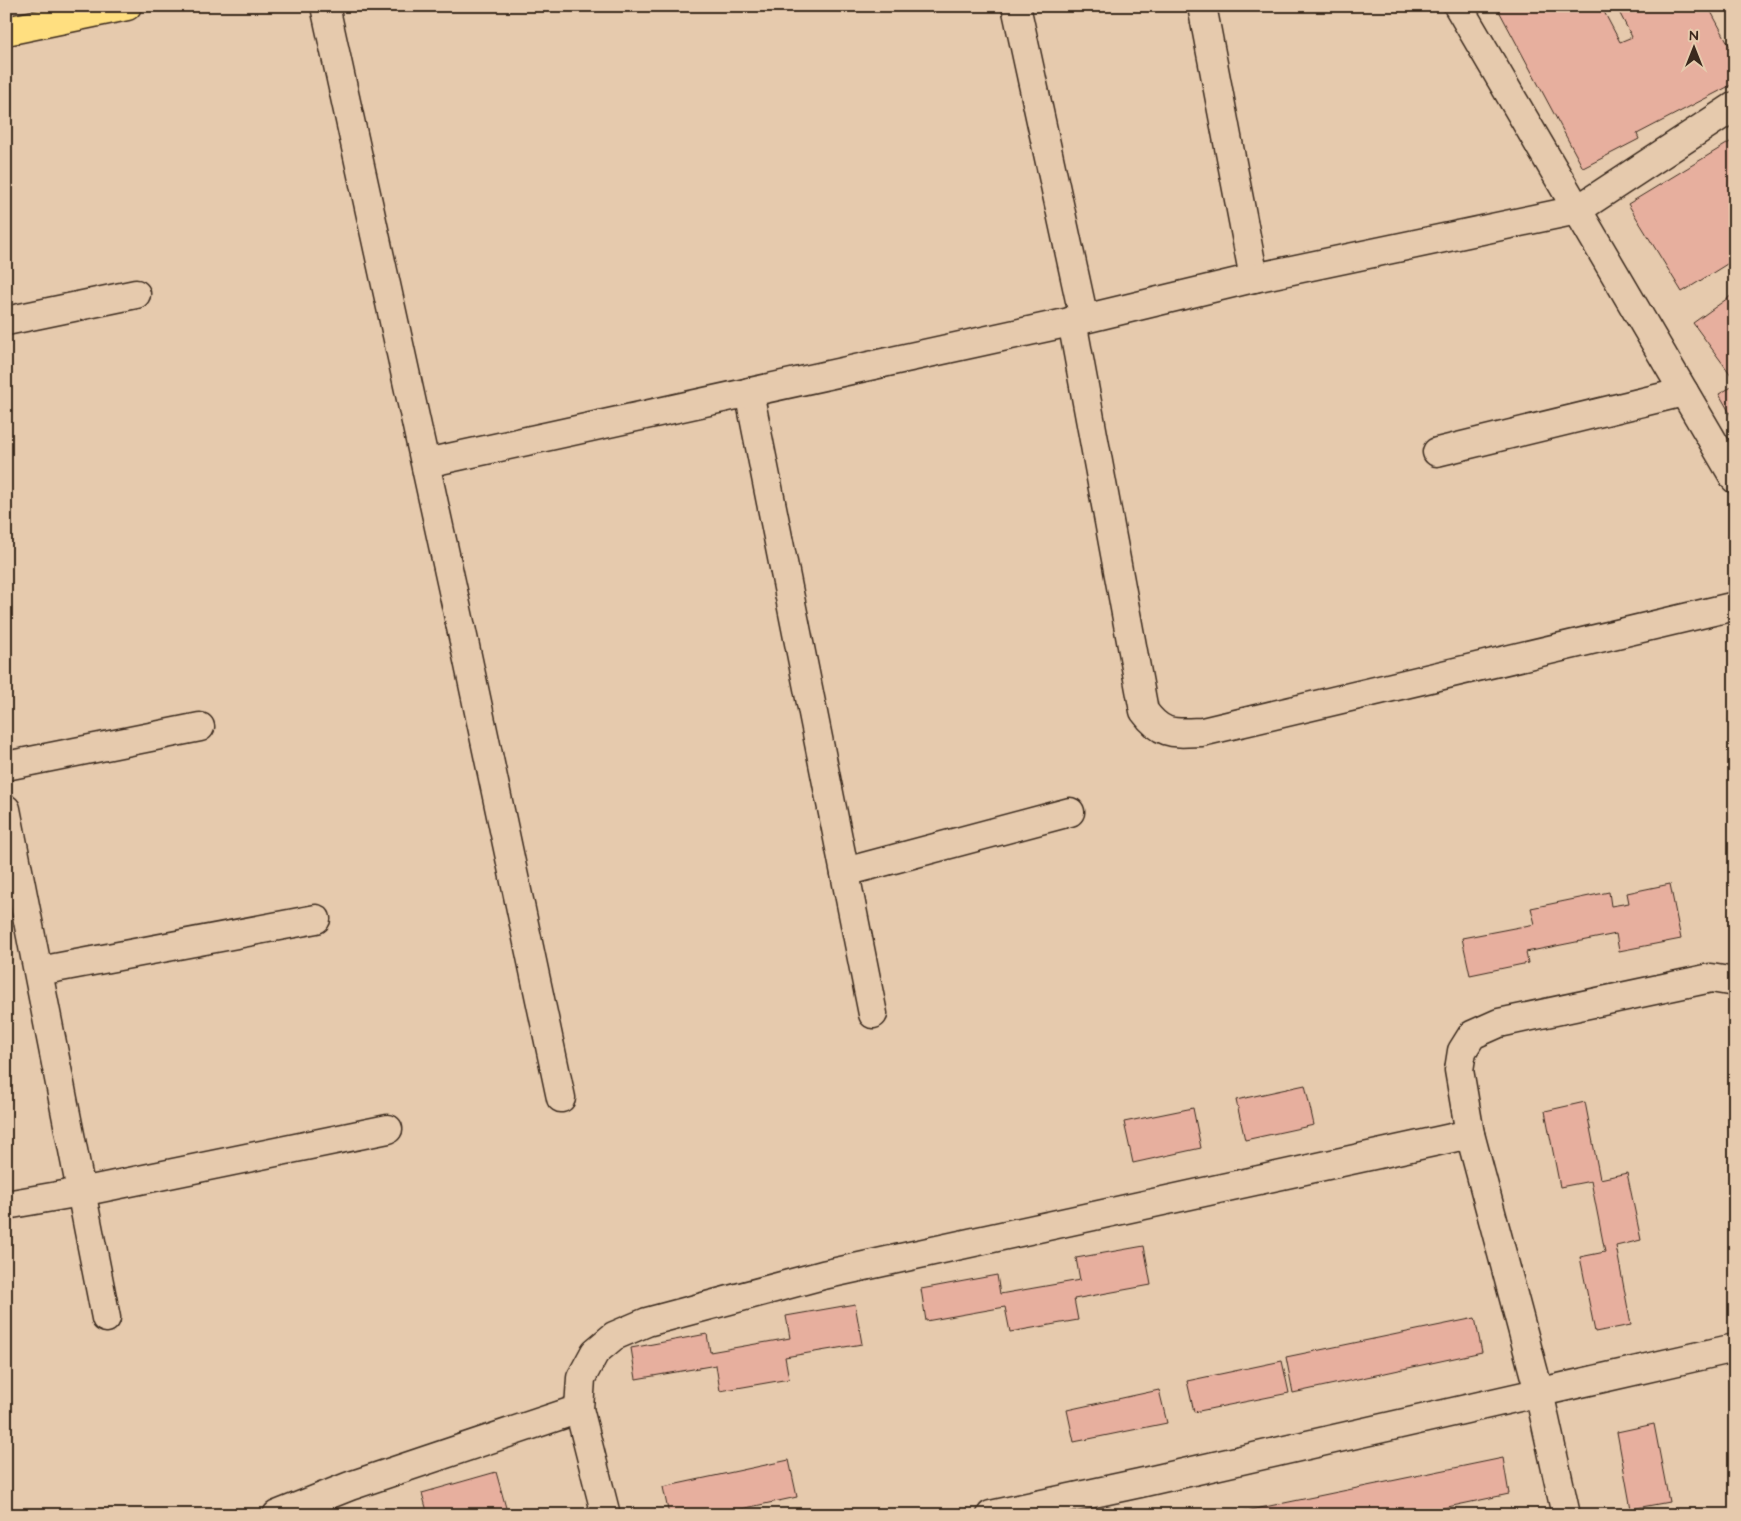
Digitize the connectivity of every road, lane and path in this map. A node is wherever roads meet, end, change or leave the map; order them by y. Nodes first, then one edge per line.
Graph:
1 (128, 6) edge
2 (325, 6) edge
3 (1016, 6) edge
4 (1202, 6) edge
5 (1458, 6) edge
6 (6, 31) edge
7 (1735, 106) edge
8 (1578, 210) junction
9 (1254, 278) junction
10 (136, 294) dead end
11 (1078, 320) junction
12 (6, 321) edge
13 (749, 392) junction
14 (1684, 392) junction
15 (1437, 452) dead end
16 (426, 463) junction
17 (1735, 479) edge
18 (1735, 606) edge
19 (200, 727) dead end
20 (6, 766) edge
21 (6, 809) edge
22 (1070, 812) dead end
23 (845, 872) junction
24 (316, 919) dead end
25 (39, 971) junction
26 (1735, 982) edge
27 (873, 1014) dead end
28 (561, 1098) dead end
29 (388, 1129) dead end
30 (1470, 1134) junction
31 (81, 1192) junction
32 (6, 1205) edge
33 (106, 1318) dead end
34 (1735, 1348) edge
35 (1539, 1392) junction
36 (579, 1409) junction
37 (278, 1515) edge
38 (606, 1515) edge
39 (991, 1515) edge
40 (1566, 1515) edge

1 - 6 main road
2 - 16 street
3 - 11 street
4 - 9 street
5 - 8 street
7 - 8 street
8 - 9 street
8 - 14 street
9 - 11 street
10 - 12 street
11 - 13 street
11 - 18 street
13 - 16 street
13 - 23 street
14 - 15 street
14 - 17 street
16 - 28 street
19 - 20 street
21 - 25 street
22 - 23 street
23 - 27 street
24 - 25 street
25 - 31 street
26 - 30 street
29 - 31 street
30 - 35 street
30 - 36 street
31 - 32 street
31 - 33 street
34 - 35 street
35 - 39 street
35 - 40 street
36 - 37 street
36 - 38 street

